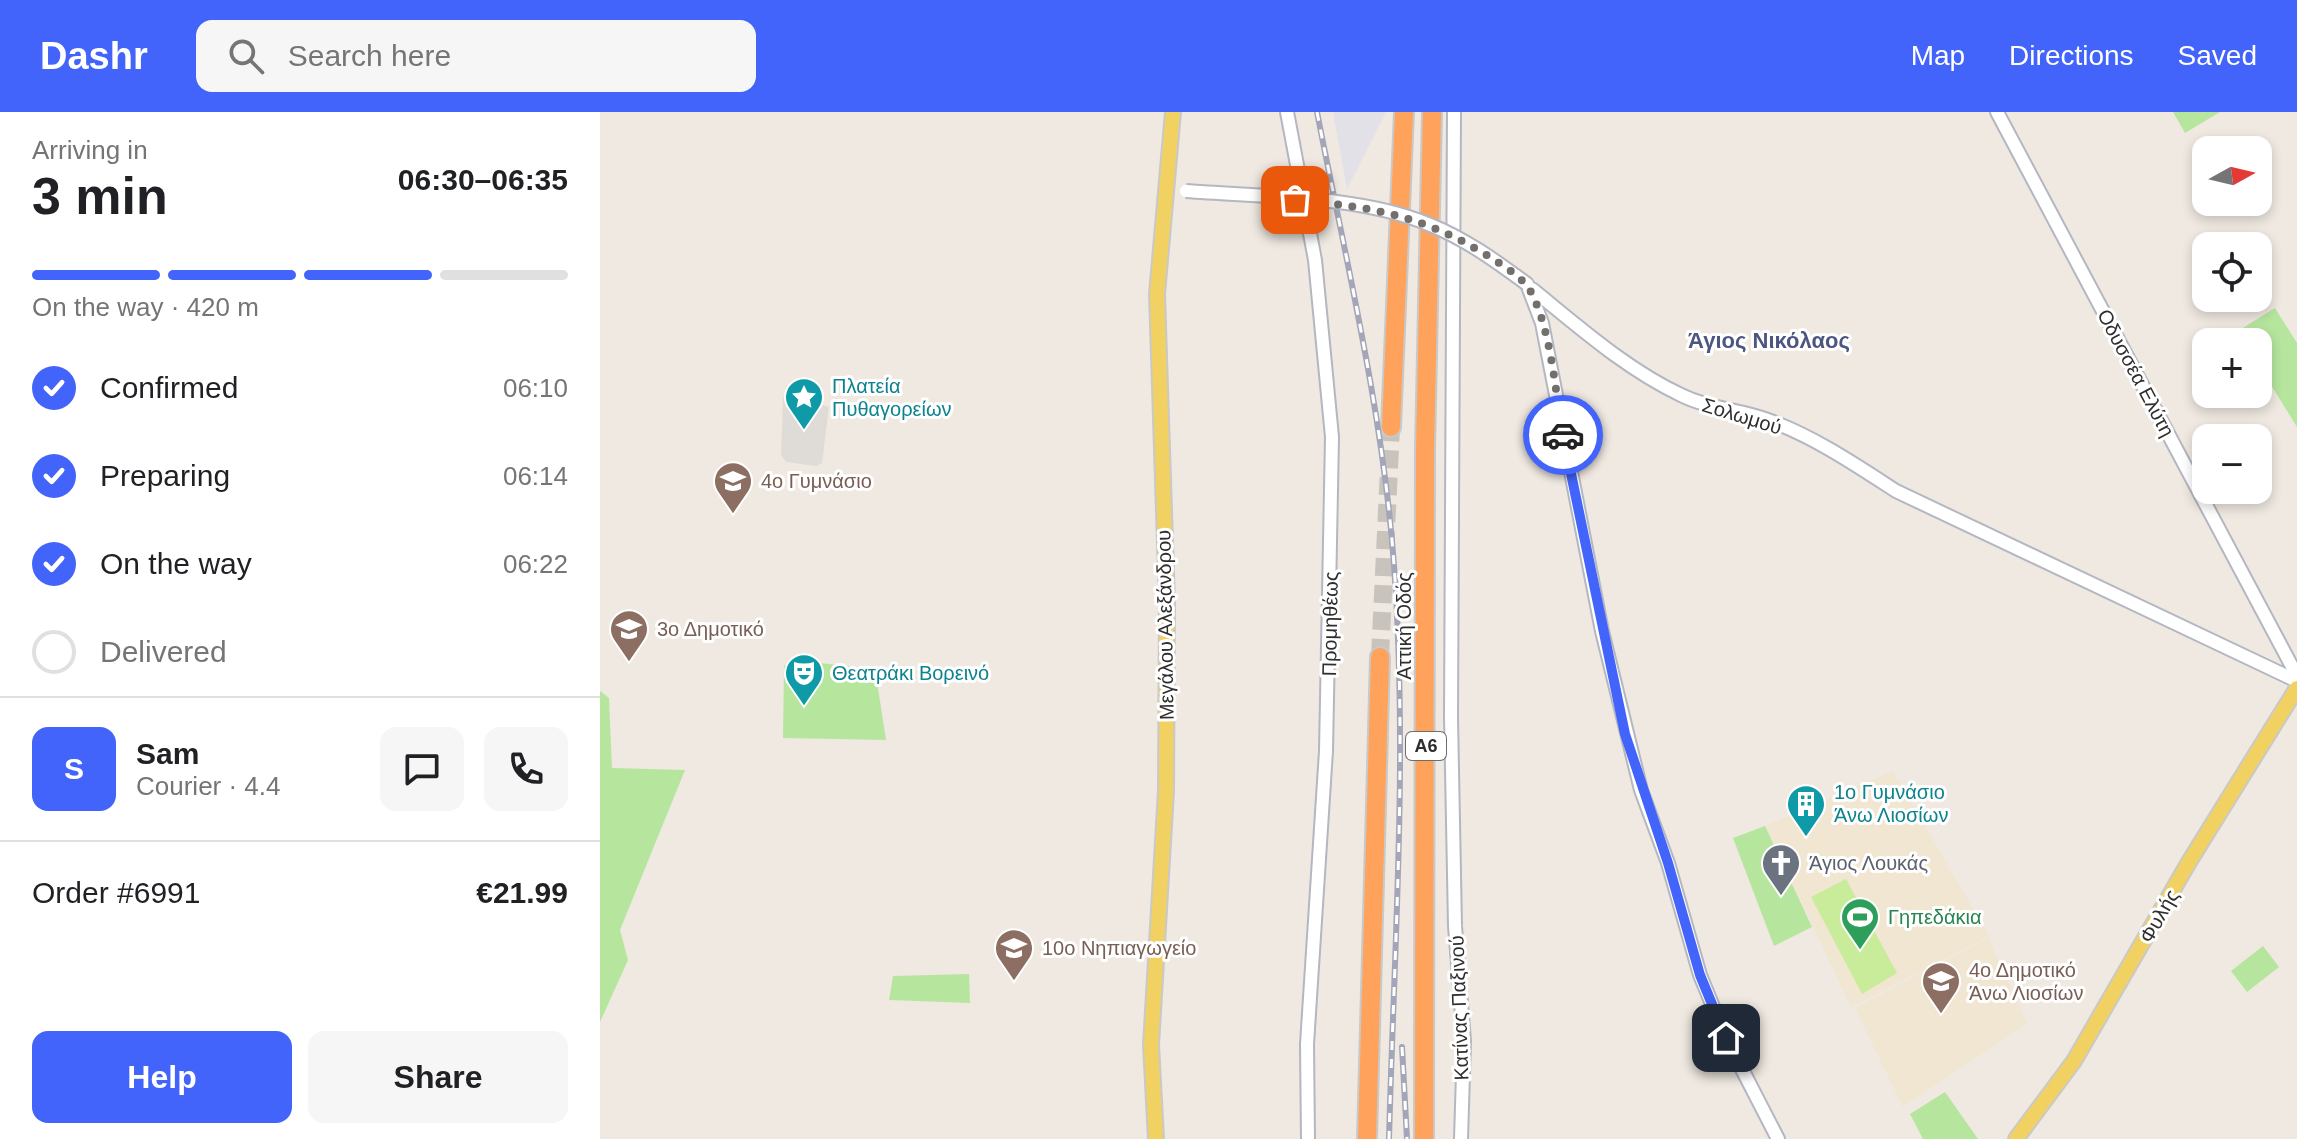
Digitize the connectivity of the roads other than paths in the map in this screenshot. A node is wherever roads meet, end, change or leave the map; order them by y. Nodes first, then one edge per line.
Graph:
1 (1173, 112) edge
2 (1287, 112) edge
3 (1404, 112) edge
4 (1432, 112) edge
5 (1454, 112) edge
6 (1997, 112) edge
7 (1166, 189) junction
8 (1527, 284) junction
9 (1549, 302) junction
10 (1542, 323) junction
11 (1391, 427) tunnel mouth
12 (1380, 657) tunnel mouth
13 (2297, 679) edge
14 (2297, 688) edge
15 (1156, 1139) edge
16 (1308, 1139) edge
17 (1367, 1139) edge
18 (1424, 1139) edge
19 (1461, 1139) edge
20 (1778, 1139) edge
21 (2016, 1139) edge

1 - 7 main road, Μεγάλου Αλεξάνδρου
2 - 16 street, Προμηθέως
3 - 11 highway
4 - 18 highway, Αττική Οδός / Α6
5 - 19 street, Κατίνας Παξινού
6 - 13 street, Οδυσσέα Ελύτη
7 - 8 street, Σολωμού, bridge
7 - 15 main road, Μεγάλου Αλεξάνδρου
8 - 9 street, Σολωμού
8 - 10 street
9 - 10 street
9 - 13 street, Σολωμού
10 - 20 street
12 - 17 highway, Αττική Οδός / Α6
14 - 21 main road, Φυλής

